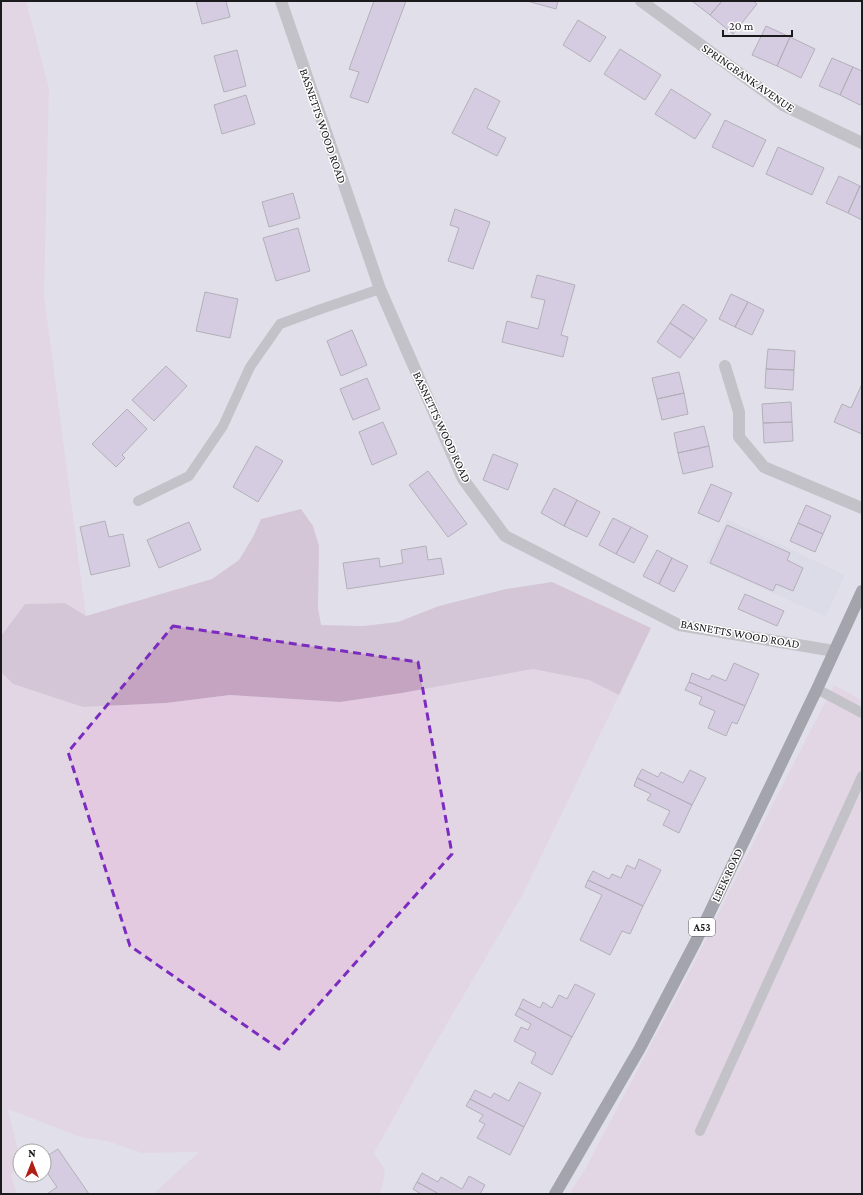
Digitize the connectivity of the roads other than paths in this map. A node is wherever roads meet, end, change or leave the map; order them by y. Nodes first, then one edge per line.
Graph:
1 (281, 1) edge
2 (641, 1) edge
3 (862, 143) edge
4 (380, 289) junction
5 (724, 366) dead end
6 (138, 501) dead end
7 (862, 508) edge
8 (862, 591) edge
9 (834, 651) junction
10 (817, 688) junction
11 (862, 713) edge
12 (862, 776) edge
13 (700, 1131) dead end
14 (555, 1194) edge

1 - 4 street, BASNETTS WOOD ROAD
2 - 3 street, SPRINGBANK AVENUE
4 - 6 lane
4 - 9 street, BASNETTS WOOD ROAD
5 - 7 street
8 - 9 highway, LEEK ROAD / A53
9 - 10 highway, LEEK ROAD / A53
10 - 11 lane
10 - 14 highway, LEEK ROAD / A53
12 - 13 lane

